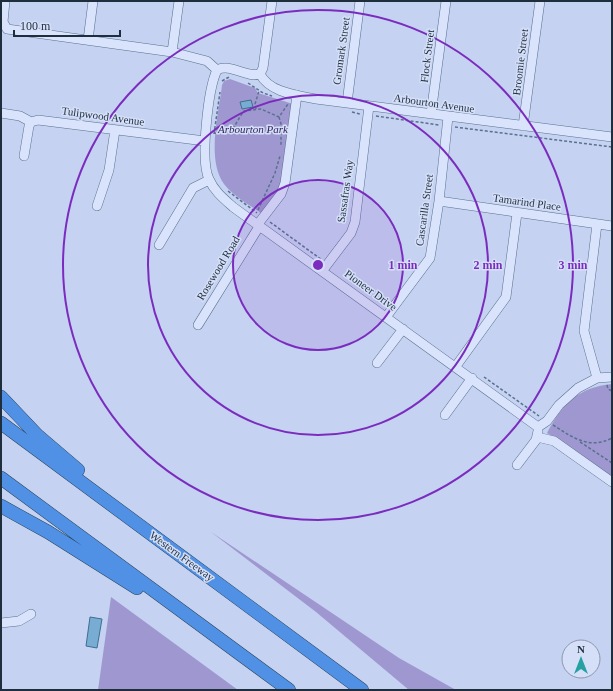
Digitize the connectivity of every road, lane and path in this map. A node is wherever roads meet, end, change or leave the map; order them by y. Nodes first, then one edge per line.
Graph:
1 (5, 1) edge
2 (93, 1) edge
3 (179, 1) edge
4 (272, 1) edge
5 (360, 1) edge
6 (446, 1) edge
7 (540, 1) edge
8 (3, 31) edge
9 (88, 40) junction
10 (172, 52) junction
11 (217, 70) junction
12 (260, 74) junction
13 (234, 78) dead end
14 (259, 90) dead end
15 (297, 95) junction
16 (289, 101) dead end
17 (347, 103) junction
18 (369, 106) junction
19 (256, 109) junction
20 (1, 113) edge
21 (431, 114) junction
22 (279, 117) junction
23 (448, 117) junction
24 (31, 122) junction
25 (523, 126) junction
26 (115, 130) junction
27 (612, 134) edge
28 (210, 137) junction
29 (612, 137) edge
30 (281, 148) dead end
31 (281, 152) dead end
32 (24, 156) dead end
33 (209, 180) junction
34 (226, 189) dead end
35 (439, 201) junction
36 (97, 206) dead end
37 (517, 213) junction
38 (258, 219) junction
39 (597, 224) junction
40 (612, 226) edge
41 (159, 245) dead end
42 (326, 267) junction
43 (386, 317) junction
44 (198, 325) dead end
45 (403, 329) junction
46 (377, 364) dead end
47 (456, 366) junction
48 (475, 376) junction
49 (612, 377) edge
50 (597, 378) junction
51 (1, 397) edge
52 (445, 415) dead end
53 (547, 421) junction
54 (1, 423) edge
55 (538, 427) junction
56 (537, 437) junction
57 (612, 438) edge
58 (579, 441) junction
59 (612, 463) edge
60 (517, 465) dead end
61 (1, 478) edge
62 (612, 482) edge
63 (1, 506) edge
64 (245, 603) junction
65 (31, 614) dead end
66 (1, 623) edge
67 (232, 647) junction
68 (289, 690) edge
69 (362, 690) edge

1 - 8 street
2 - 9 street
3 - 10 street
4 - 12 street
5 - 17 street, Gromark Street
6 - 21 street, Flock Street
7 - 25 street, Broomie Street
8 - 9 street
9 - 10 street
10 - 11 street
11 - 12 street
11 - 28 street, Pioneer Drive
12 - 15 street, Arbourton Avenue
13 - 28 path
14 - 19 path
15 - 17 street, Arbourton Avenue
15 - 38 street, Rosewood Road
16 - 22 path
17 - 18 street, Arbourton Avenue
18 - 21 street, Arbourton Avenue
18 - 42 street, Sassafras Way
19 - 22 path
19 - 28 path
20 - 24 street
21 - 23 street, Arbourton Avenue
22 - 30 path
23 - 25 street, Arbourton Avenue
23 - 35 street, Cascarilla Street
24 - 26 street, Tulipwood Avenue
24 - 32 street
25 - 29 street, Arbourton Avenue
26 - 28 street, Tulipwood Avenue
26 - 36 street
27 - 29 street
28 - 33 street, Pioneer Drive
31 - 38 path
33 - 38 street, Pioneer Drive
33 - 41 street
34 - 38 path
35 - 37 street, Tamarind Place
35 - 43 street, Cascarilla Street
37 - 39 street, Tamarind Place
37 - 47 street
38 - 42 street, Pioneer Drive
38 - 42 path
38 - 44 street, Rosewood Road
39 - 40 street, Tamarind Place
39 - 50 street
42 - 43 street, Pioneer Drive
43 - 45 street, Pioneer Drive
45 - 46 street
45 - 47 street, Pioneer Drive
47 - 48 street, Pioneer Drive
48 - 52 street
48 - 53 path
48 - 55 street, Pioneer Drive
49 - 50 street
50 - 53 street
51 - 64 highway
53 - 55 street
53 - 58 path
54 - 64 highway, Western Freeway
55 - 56 street
56 - 60 street
56 - 62 street
57 - 58 path
58 - 59 path
61 - 67 highway
63 - 67 highway
64 - 69 highway, Western Freeway
65 - 66 street
67 - 68 highway

